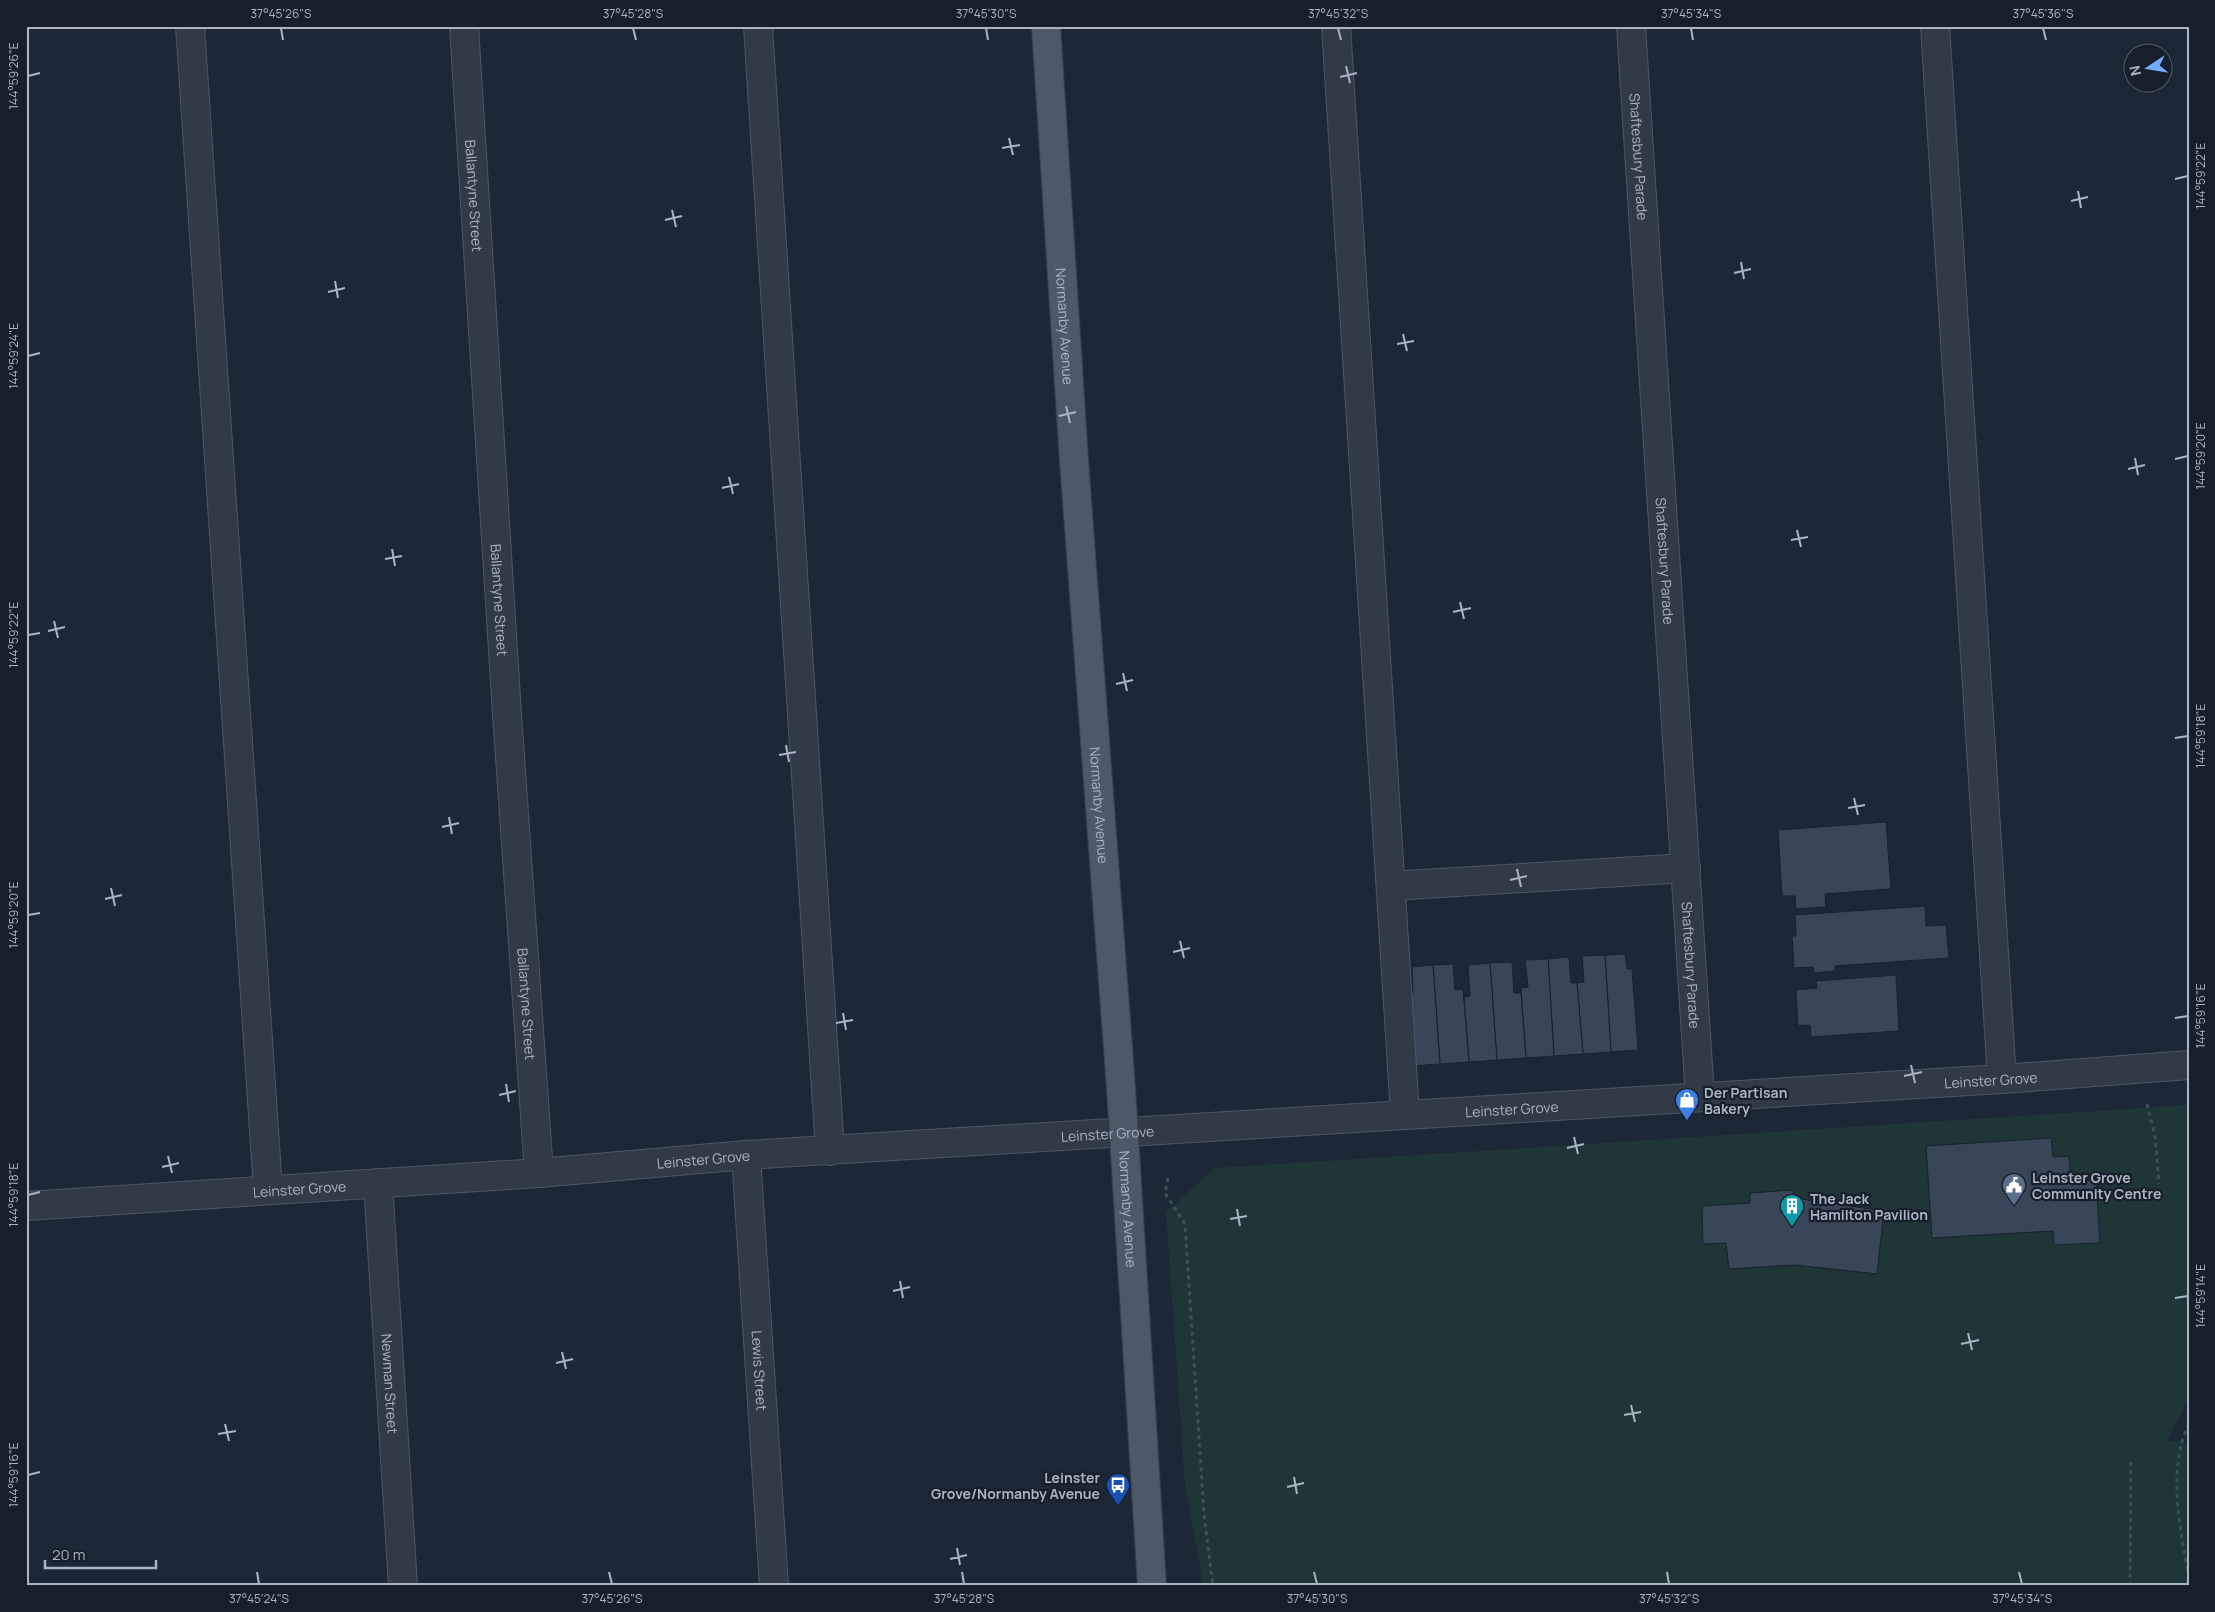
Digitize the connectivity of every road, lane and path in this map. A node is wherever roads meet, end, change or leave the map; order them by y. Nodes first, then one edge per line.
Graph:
1 (190, 26) edge
2 (464, 26) edge
3 (758, 26) edge
4 (1046, 26) edge
5 (1336, 26) edge
6 (1632, 26) edge
7 (1935, 26) edge
8 (1686, 868) junction
9 (1391, 886) junction
10 (2189, 1065) edge
11 (2002, 1079) junction
12 (1700, 1097) junction
13 (2147, 1104) dead end
14 (1406, 1114) junction
15 (1124, 1133) junction
16 (830, 1151) junction
17 (746, 1155) junction
18 (539, 1173) junction
19 (1168, 1178) dead end
20 (378, 1183) junction
21 (2160, 1184) dead end
22 (268, 1190) junction
23 (26, 1206) edge
24 (2189, 1424) edge
25 (2131, 1459) dead end
26 (2189, 1577) edge
27 (404, 1586) edge
28 (774, 1586) edge
29 (1152, 1586) edge
30 (1213, 1586) edge
31 (2130, 1586) edge

1 - 22 street
2 - 18 street, Ballantyne Street
3 - 16 street
4 - 15 main road, Normanby Avenue
5 - 9 street
6 - 8 street, Shaftesbury Parade
7 - 11 street
8 - 9 street
8 - 12 street, Shaftesbury Parade
9 - 14 street
10 - 11 street, Leinster Grove
11 - 12 street, Leinster Grove
12 - 14 street, Leinster Grove
13 - 21 path
14 - 15 street, Leinster Grove
15 - 16 street, Leinster Grove
15 - 29 main road, Normanby Avenue
16 - 17 street, Leinster Grove
17 - 18 street, Leinster Grove
17 - 28 street, Lewis Street
18 - 20 street, Leinster Grove
19 - 30 path
20 - 22 street, Leinster Grove
20 - 27 street, Newman Street
22 - 23 street, Leinster Grove
24 - 26 path
25 - 31 path

